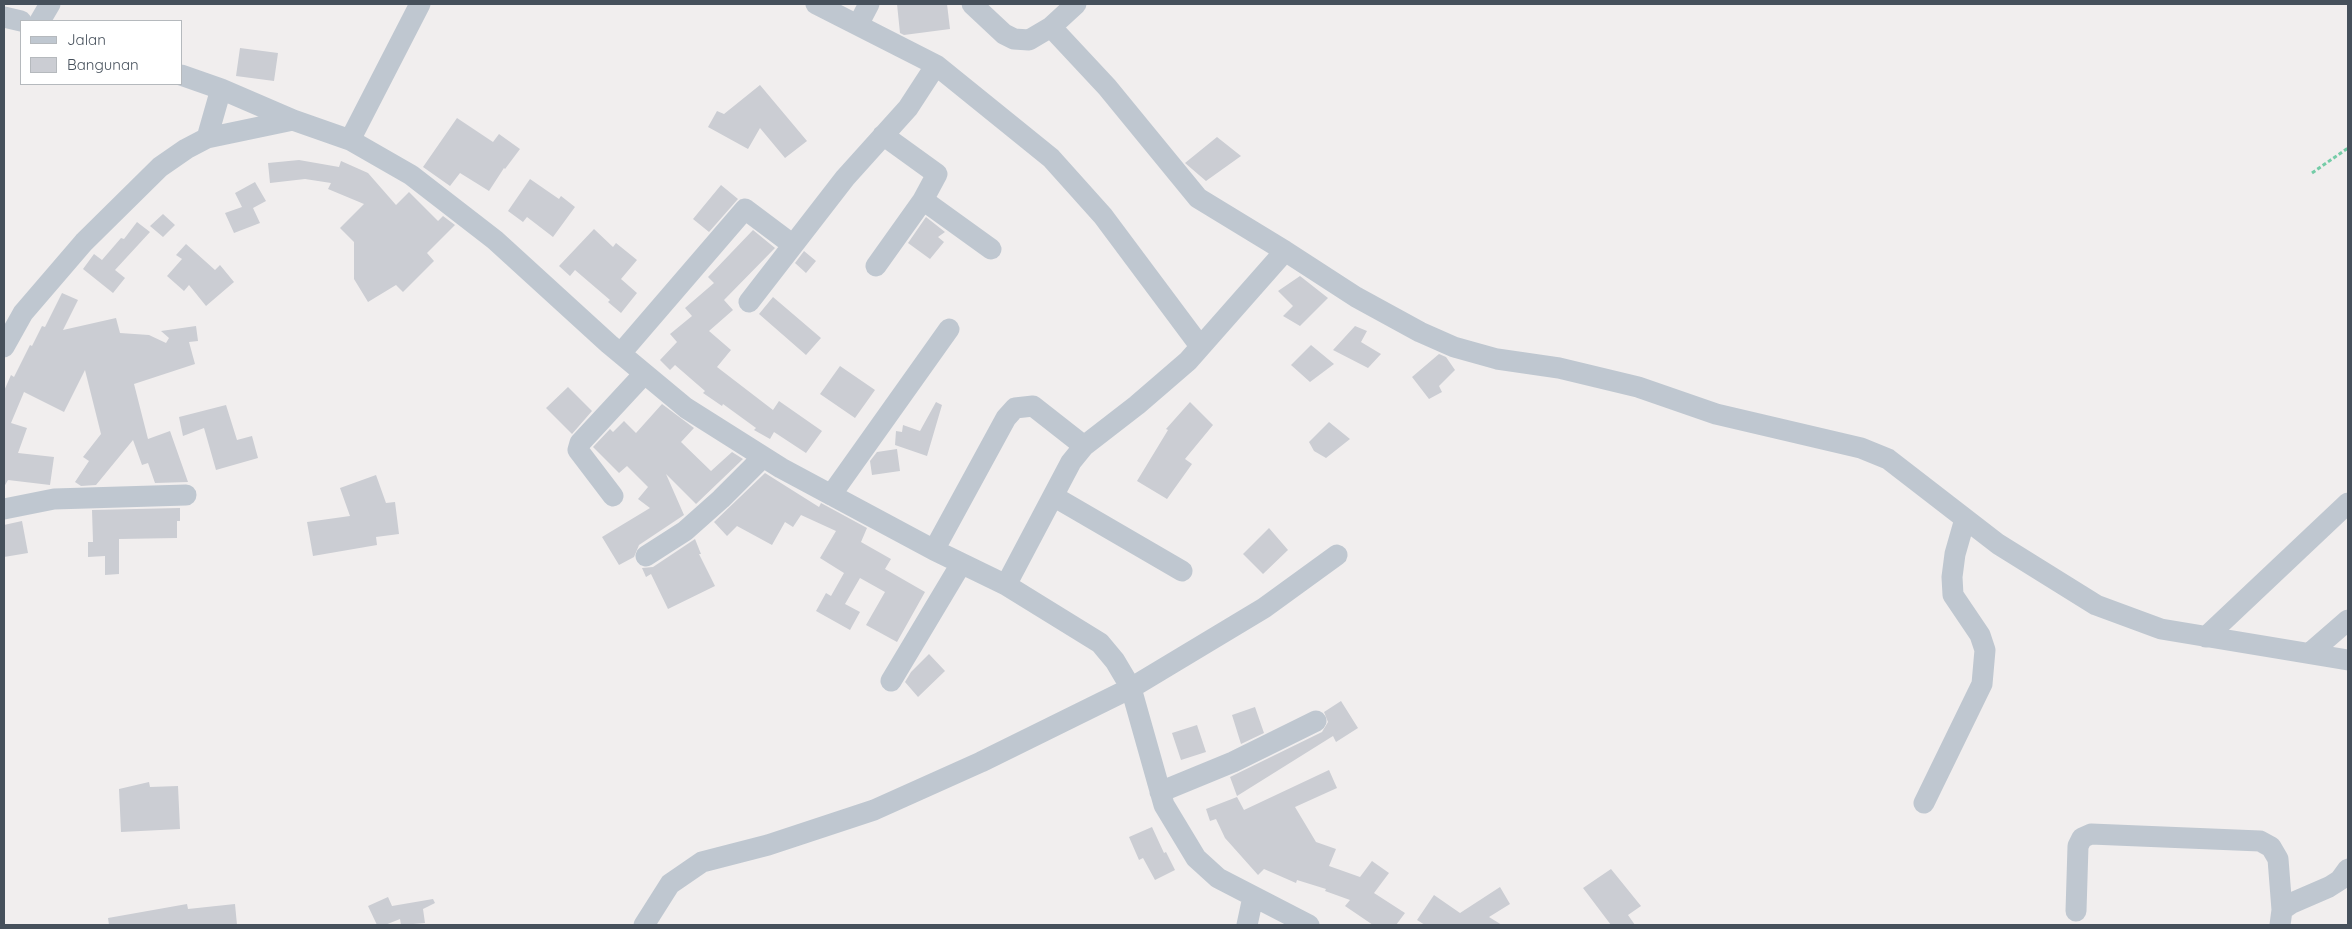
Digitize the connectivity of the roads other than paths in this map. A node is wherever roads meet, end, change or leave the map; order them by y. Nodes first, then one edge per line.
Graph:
1 (50, 4) edge
2 (420, 4) edge
3 (816, 4) edge
4 (868, 4) edge
5 (972, 4) edge
6 (1076, 4) edge
7 (4, 17) edge
8 (41, 20) edge
9 (20, 21) edge
10 (858, 25) junction
11 (1051, 27) junction
12 (936, 65) junction
13 (182, 75) edge
14 (221, 89) junction
15 (293, 120) junction
16 (883, 135) junction
17 (207, 138) junction
18 (350, 140) junction
19 (923, 200) junction
20 (793, 245) junction
21 (992, 250) dead end
22 (1284, 251) junction
23 (876, 266) dead end
24 (749, 302) dead end
25 (949, 329) dead end
26 (1200, 346) junction
27 (4, 347) edge
28 (621, 353) junction
29 (644, 374) junction
30 (1084, 446) junction
31 (763, 457) junction
32 (186, 494) dead end
33 (613, 496) dead end
34 (831, 496) junction
35 (1053, 496) junction
36 (2348, 503) edge
37 (4, 509) edge
38 (1966, 519) junction
39 (934, 550) junction
40 (1337, 555) dead end
41 (646, 556) dead end
42 (961, 564) junction
43 (1182, 571) dead end
44 (1006, 585) junction
45 (2348, 620) edge
46 (2206, 638) junction
47 (2310, 653) junction
48 (2348, 660) edge
49 (892, 681) dead end
50 (1130, 688) junction
51 (1316, 721) dead end
52 (1160, 792) junction
53 (1924, 804) dead end
54 (2348, 869) edge
55 (1253, 897) junction
56 (2076, 911) dead end
57 (2281, 917) edge
58 (644, 925) edge
59 (1247, 925) edge
60 (1309, 925) edge

1 - 8 street
2 - 18 street
3 - 10 street
4 - 10 street
5 - 11 street
6 - 11 street
7 - 9 street
10 - 12 street
11 - 22 street
12 - 16 street
12 - 26 street
13 - 14 street
14 - 15 street
14 - 17 street
15 - 17 street
15 - 18 street
16 - 19 street
16 - 20 street
17 - 27 street
18 - 28 street
19 - 21 street
19 - 23 street
20 - 24 street
20 - 28 street
22 - 26 street
22 - 38 street
25 - 34 street
26 - 30 street
28 - 29 street
29 - 31 street
29 - 33 street
30 - 35 street
30 - 39 street
31 - 34 street
31 - 41 street
32 - 37 street
34 - 39 street
35 - 43 street
35 - 44 street
36 - 46 street
38 - 46 street
38 - 53 street
39 - 42 street
40 - 50 street
42 - 44 street
42 - 49 street
44 - 50 street
45 - 47 street
46 - 47 street
47 - 48 street
50 - 52 street
50 - 58 street
51 - 52 street
52 - 55 street
54 - 57 street
55 - 59 street
55 - 60 street
56 - 57 street

